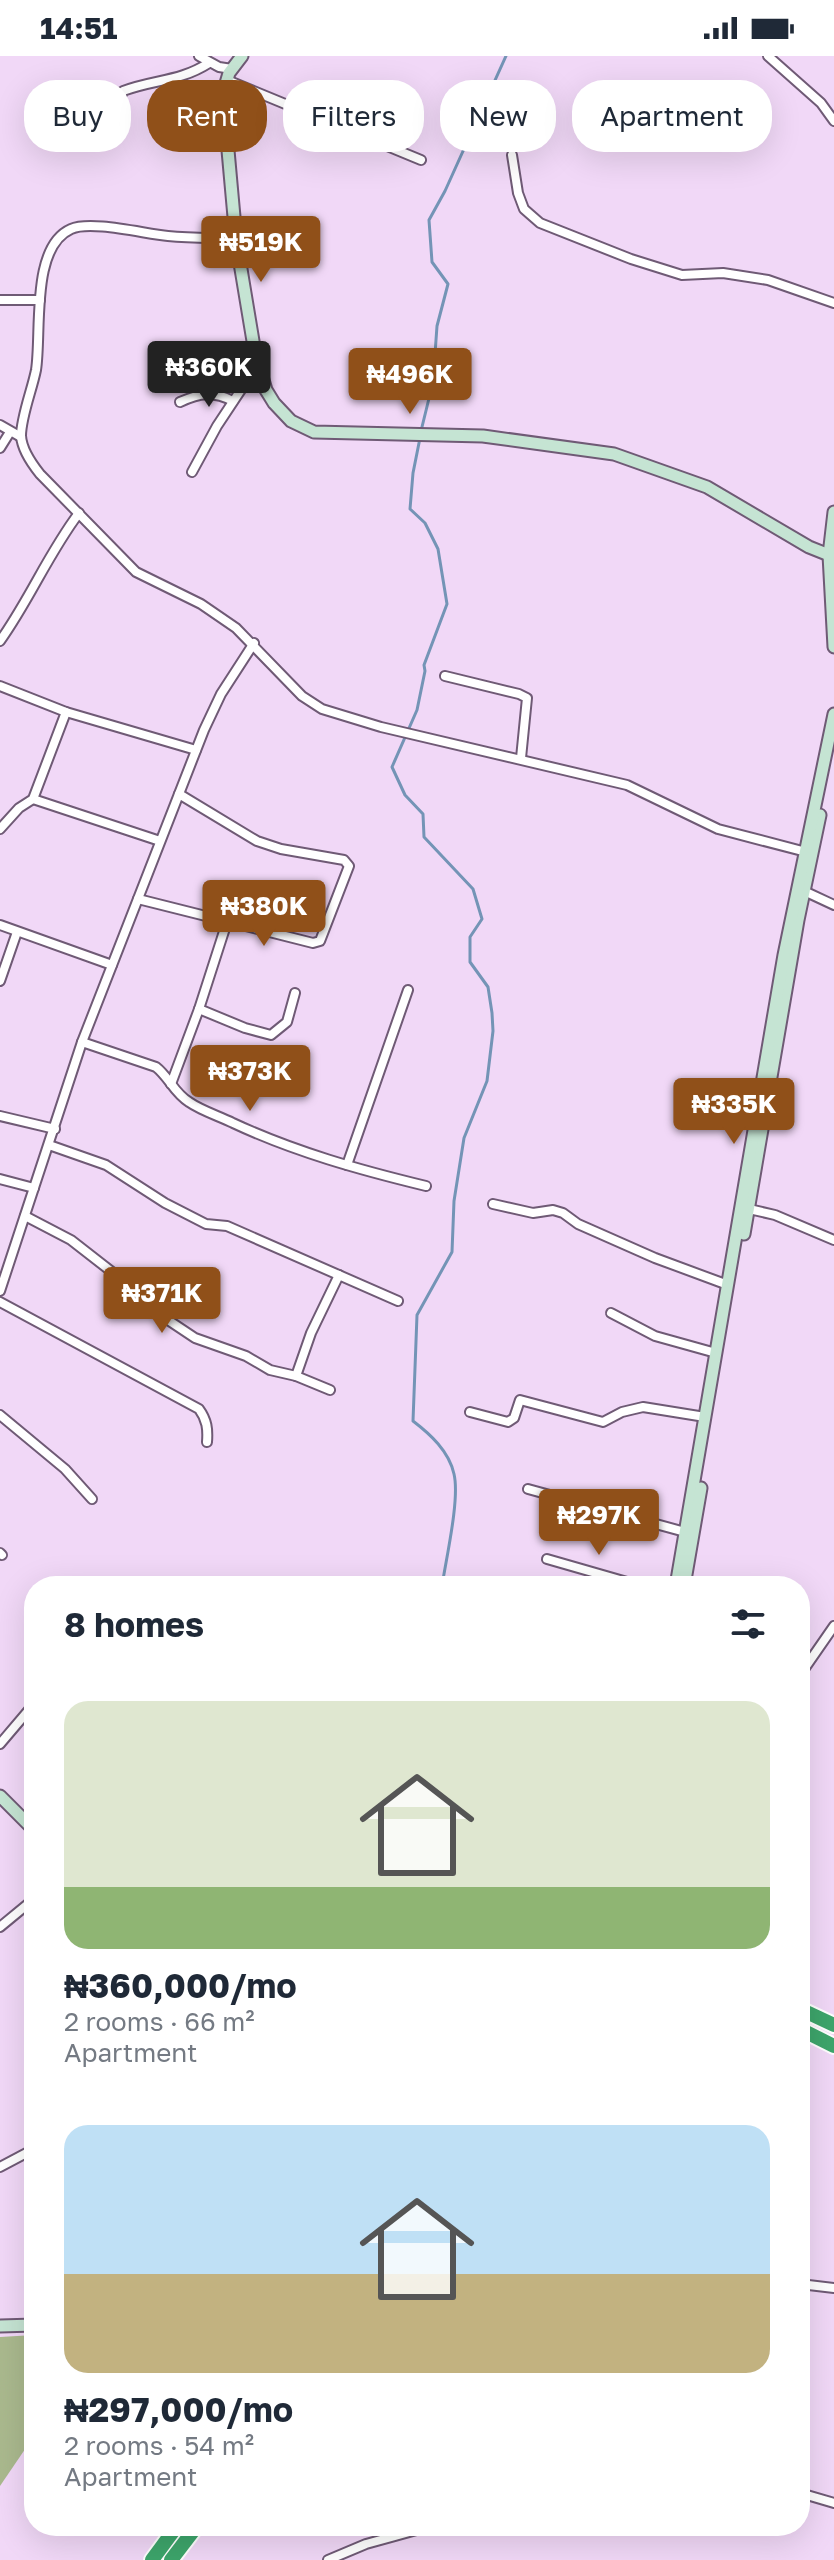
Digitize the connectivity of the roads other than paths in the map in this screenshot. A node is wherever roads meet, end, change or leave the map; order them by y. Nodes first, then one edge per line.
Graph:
1 (199, 56) edge
2 (242, 56) edge
3 (768, 56) edge
4 (209, 63) junction
5 (229, 75) junction
6 (131, 88) edge
7 (834, 121) edge
8 (512, 155) dead end
9 (421, 160) dead end
10 (236, 239) junction
11 (0, 300) edge
12 (40, 300) junction
13 (834, 303) edge
14 (258, 364) junction
15 (233, 401) junction
16 (180, 402) dead end
17 (0, 425) edge
18 (10, 432) junction
19 (21, 437) junction
20 (0, 448) edge
21 (192, 472) dead end
22 (834, 512) edge
23 (79, 513) junction
24 (831, 556) edge
25 (0, 641) edge
26 (254, 643) junction
27 (834, 647) edge
28 (445, 676) dead end
29 (0, 686) edge
30 (66, 712) junction
31 (834, 714) edge
32 (196, 750) junction
33 (834, 750) edge
34 (521, 758) junction
35 (179, 794) junction
36 (33, 799) junction
37 (0, 829) edge
38 (160, 841) junction
39 (808, 852) junction
40 (804, 891) junction
41 (138, 899) junction
42 (834, 905) edge
43 (227, 922) junction
44 (0, 925) edge
45 (17, 932) junction
46 (112, 965) junction
47 (0, 981) edge
48 (408, 990) dead end
49 (295, 993) dead end
50 (199, 1009) junction
51 (82, 1042) junction
52 (171, 1084) junction
53 (0, 1116) edge
54 (55, 1129) junction
55 (49, 1145) junction
56 (347, 1165) junction
57 (0, 1179) edge
58 (426, 1186) dead end
59 (34, 1188) junction
60 (493, 1204) dead end
61 (749, 1209) junction
62 (25, 1216) junction
63 (834, 1240) edge
64 (339, 1275) junction
65 (728, 1285) junction
66 (0, 1291) edge
67 (398, 1301) dead end
68 (0, 1302) edge
69 (611, 1313) dead end
70 (716, 1353) junction
71 (296, 1376) junction
72 (330, 1390) dead end
73 (470, 1412) dead end
74 (0, 1415) edge
75 (705, 1417) junction
76 (207, 1442) dead end
77 (528, 1489) dead end
78 (92, 1499) dead end
79 (685, 1532) junction
80 (547, 1559) dead end
81 (606, 1576) edge
82 (678, 1576) edge
83 (686, 1576) edge
84 (834, 1626) edge
85 (810, 1661) edge
86 (24, 1716) edge
87 (0, 1744) edge
88 (0, 1796) edge
89 (24, 1820) edge
90 (24, 1907) edge
91 (0, 1927) edge
92 (810, 2014) edge
93 (834, 2025) edge
94 (810, 2034) edge
95 (834, 2046) edge
96 (24, 2154) edge
97 (0, 2167) edge
98 (810, 2285) edge
99 (834, 2288) edge
100 (24, 2325) edge
101 (0, 2326) edge
102 (810, 2496) edge
103 (834, 2503) edge
104 (170, 2536) edge
105 (189, 2536) edge
106 (395, 2536) edge
107 (152, 2560) edge
108 (171, 2560) edge
109 (328, 2560) edge

1 - 4 street
2 - 5 street
3 - 7 street
4 - 5 street
4 - 6 street
5 - 9 street
5 - 10 street
8 - 13 street
10 - 12 street
10 - 14 street
11 - 12 street
12 - 19 street
14 - 15 street
14 - 24 street
15 - 16 street
15 - 21 street
17 - 18 street
18 - 19 street
18 - 20 street
19 - 23 street
22 - 24 street
23 - 25 street
23 - 26 street
24 - 27 street
26 - 32 street
26 - 34 street
28 - 34 street
29 - 30 street
30 - 32 street
30 - 36 street
31 - 39 street
32 - 35 street
33 - 39 street
34 - 39 street
35 - 38 street
35 - 43 street
36 - 37 street
36 - 38 street
38 - 41 street
39 - 40 street
39 - 65 street
40 - 42 street
40 - 61 street
41 - 43 street
41 - 46 street
43 - 50 street
44 - 45 street
45 - 46 street
45 - 47 street
46 - 51 street
48 - 56 street
49 - 50 street
50 - 52 street
51 - 52 street
51 - 54 street
52 - 56 street
53 - 54 street
54 - 55 street
55 - 59 street
55 - 64 street
56 - 58 street
57 - 59 street
59 - 62 street
60 - 65 street
61 - 63 street
61 - 83 street
62 - 66 street
62 - 71 street
64 - 67 street
64 - 71 street
65 - 70 street
68 - 76 street
69 - 70 street
70 - 75 street
71 - 72 street
73 - 75 street
74 - 78 street
75 - 79 street
77 - 79 street
79 - 82 street
80 - 81 street
84 - 85 street
86 - 87 street
88 - 89 street
90 - 91 street
92 - 93 highway
94 - 95 highway
96 - 97 street
98 - 99 street
100 - 101 street
102 - 103 street
104 - 107 highway
105 - 108 highway
106 - 109 street

